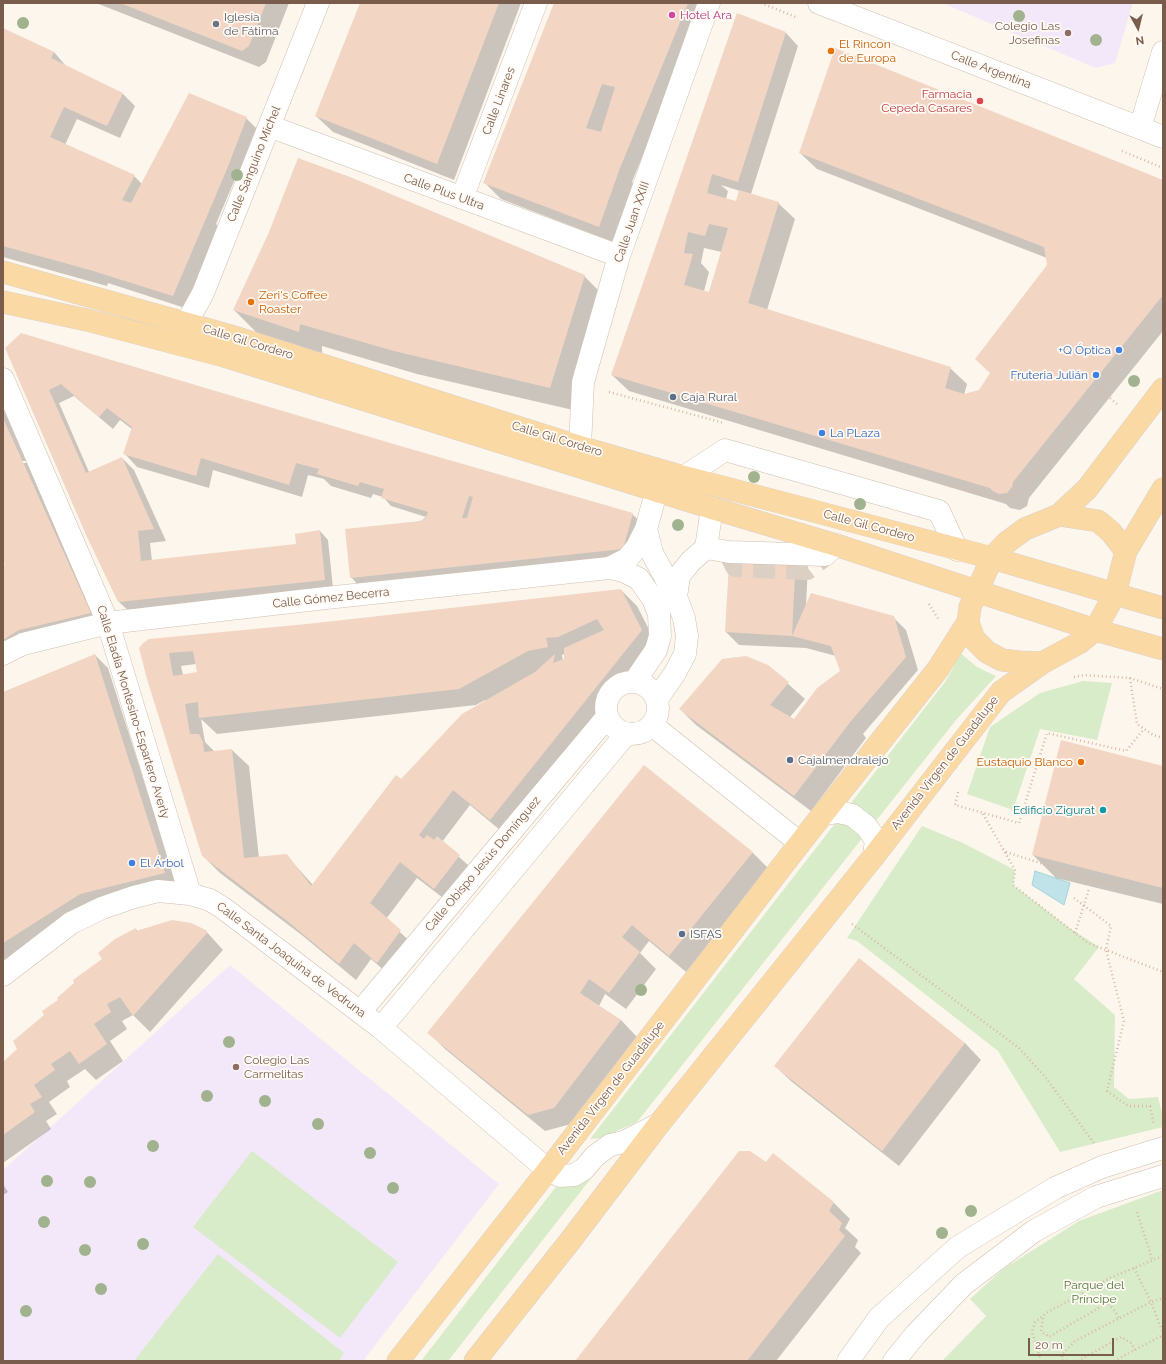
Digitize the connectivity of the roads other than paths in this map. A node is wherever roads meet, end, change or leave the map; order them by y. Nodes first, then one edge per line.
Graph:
1 (318, 3) edge
2 (536, 3) edge
3 (709, 3) edge
4 (819, 3) edge
5 (1163, 52) edge
6 (269, 126) junction
7 (1140, 128) junction
8 (1163, 137) edge
9 (462, 198) junction
10 (619, 256) junction
11 (3, 272) edge
12 (3, 302) edge
13 (186, 324) junction
14 (3, 378) edge
15 (1163, 389) edge
16 (580, 447) junction
17 (684, 477) junction
18 (658, 480) junction
19 (1163, 489) edge
20 (712, 508) junction
21 (1059, 515) junction
22 (646, 529) junction
23 (836, 545) junction
24 (706, 548) junction
25 (957, 550) junction
26 (1126, 551) junction
27 (992, 558) junction
28 (609, 568) junction
29 (976, 592) junction
30 (1115, 594) junction
31 (676, 597) junction
32 (1163, 608) edge
33 (968, 622) junction
34 (108, 623) junction
35 (1095, 630) junction
36 (1163, 649) edge
37 (3, 654) edge
38 (1042, 663) junction
39 (635, 681) junction
40 (657, 699) junction
41 (607, 716) junction
42 (652, 725) junction
43 (626, 734) junction
44 (824, 814) junction
45 (800, 843) junction
46 (874, 856) junction
47 (190, 894) junction
48 (3, 975) edge
49 (360, 1012) junction
50 (381, 1028) junction
51 (659, 1124) junction
52 (1161, 1149) edge
53 (548, 1170) junction
54 (1163, 1176) edge
55 (398, 1361) edge
56 (475, 1361) edge
57 (848, 1361) edge
58 (894, 1361) edge

1 - 6 street, Calle Sanguino Michel
2 - 9 street, Calle Linares
3 - 10 street, Calle Juan XXIII
4 - 7 street, Calle Argentina
5 - 7 street
6 - 9 street, Calle Plus Ultra
6 - 13 street, Calle Sanguino Michel
7 - 8 street, Calle Argentina
9 - 10 street, Calle Plus Ultra
10 - 16 street, Calle Juan XXIII
11 - 13 main road, Calle Gil Cordero
12 - 18 main road, Calle Gil Cordero
13 - 16 main road, Calle Gil Cordero
14 - 34 street, Calle Eladia Montesino-Espartero Averly
15 - 21 main road
16 - 18 main road, Calle Gil Cordero
17 - 18 main road, Calle Gil Cordero
17 - 25 main road, Calle Gil Cordero
17 - 25 street
18 - 20 main road, Calle Gil Cordero
18 - 22 street
19 - 26 main road
20 - 23 main road, Calle Gil Cordero
20 - 24 street
21 - 26 main road
21 - 27 main road
22 - 28 street, Calle Gómez Becerra
22 - 31 street
23 - 24 street
23 - 29 main road, Calle Gil Cordero
24 - 31 street
25 - 27 main road, Calle Gil Cordero
26 - 30 main road, Avenida Virgen de Guadalupe
27 - 29 main road
27 - 30 main road, Calle Gil Cordero
28 - 34 street, Calle Gómez Becerra
28 - 39 street
29 - 33 main road
29 - 35 main road, Calle Gil Cordero
30 - 32 main road, Calle Gil Cordero
30 - 35 main road, Avenida Virgen de Guadalupe
31 - 40 street
33 - 38 main road
33 - 44 main road, Avenida Virgen de Guadalupe
34 - 37 street, Calle Gómez Becerra
34 - 47 street, Calle Eladia Montesino-Espartero Averly
35 - 36 main road, Calle Gil Cordero
35 - 38 main road, Avenida Virgen de Guadalupe
38 - 46 main road, Avenida Virgen de Guadalupe
39 - 40 street
39 - 41 street
40 - 42 street
41 - 43 street
41 - 49 street, Calle Obispo Jesús Domínguez
42 - 43 street
42 - 45 street
43 - 50 street
44 - 45 main road, Avenida Virgen de Guadalupe
44 - 46 street
45 - 53 main road, Avenida Virgen de Guadalupe
46 - 51 main road, Avenida Virgen de Guadalupe
47 - 48 street, Calle Santa Joaquina de Vedruna
47 - 49 street, Calle Santa Joaquina de Vedruna
49 - 50 street, Calle Santa Joaquina de Vedruna
50 - 53 street, Calle Santa Joaquina de Vedruna
51 - 53 street
51 - 56 main road, Avenida Virgen de Guadalupe
52 - 57 street
53 - 55 main road, Avenida Virgen de Guadalupe
54 - 58 street

